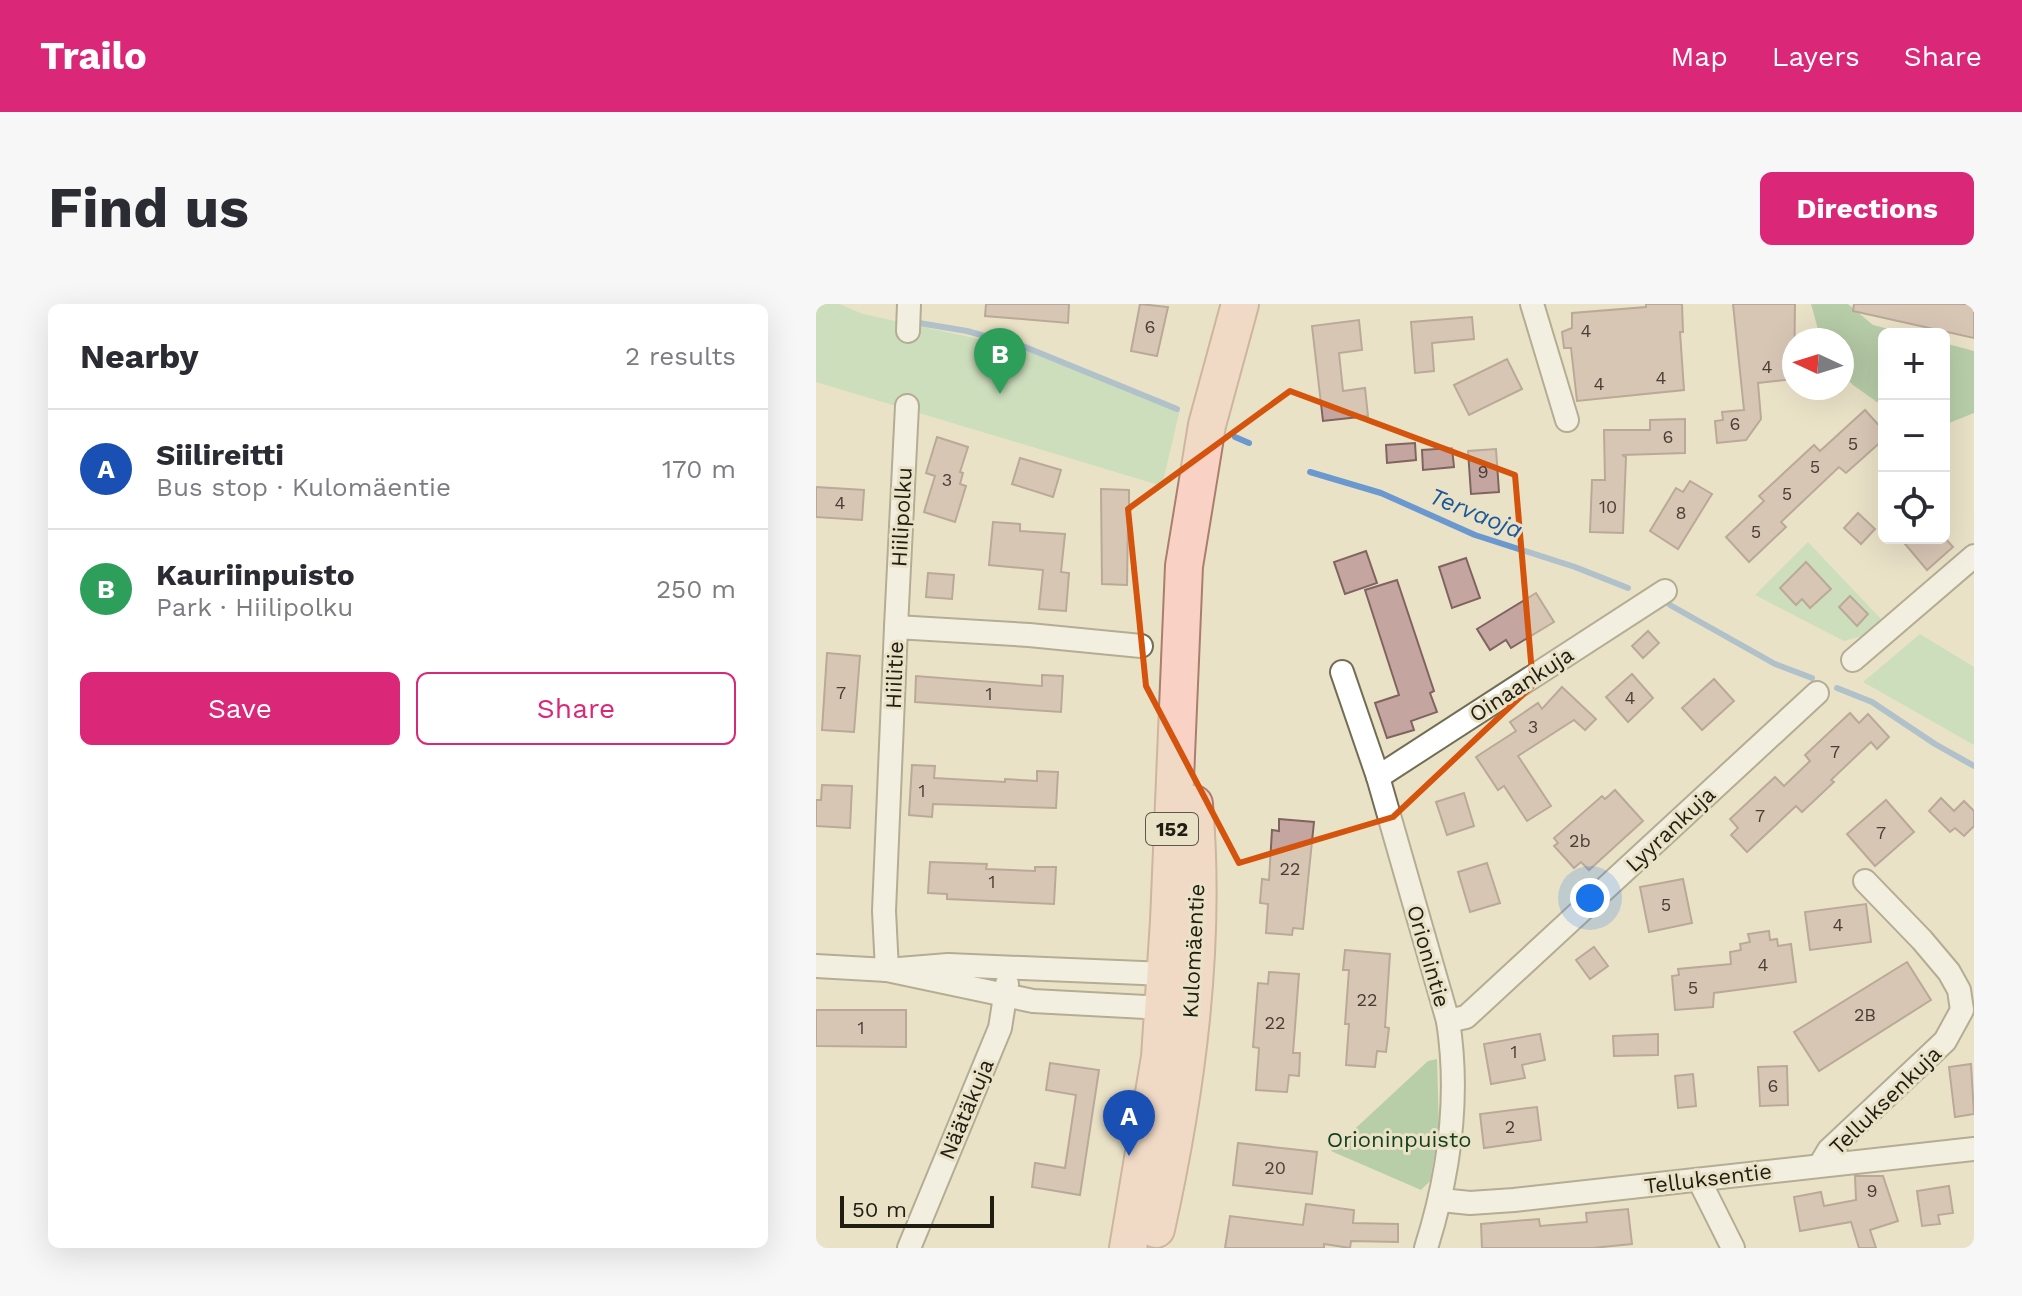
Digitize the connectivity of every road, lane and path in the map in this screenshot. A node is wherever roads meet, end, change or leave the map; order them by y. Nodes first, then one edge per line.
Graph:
1 (909, 304) edge
2 (1240, 304) edge
3 (1532, 304) edge
4 (908, 331) dead end
5 (907, 406) dead end
6 (1567, 420) dead end
7 (1974, 556) edge
8 (1665, 591) dead end
9 (896, 627) junction
10 (1141, 646) dead end
11 (1853, 660) dead end
12 (1342, 672) dead end
13 (1817, 693) dead end
14 (1378, 777) junction
15 (1865, 881) dead end
16 (816, 966) edge
17 (1008, 967) junction
18 (887, 970) junction
19 (1174, 991) junction
20 (1007, 996) junction
21 (1448, 1021) junction
22 (1974, 1149) edge
23 (1820, 1165) junction
24 (1699, 1180) junction
25 (1441, 1200) junction
26 (909, 1248) edge
27 (1128, 1248) edge
28 (1152, 1248) edge
29 (1426, 1248) edge
30 (1733, 1248) edge

1 - 4 street
2 - 19 main road, Kulomäentie / 152
3 - 6 street
5 - 9 street, Hiilipolku
7 - 11 street
8 - 14 street, Oinaankuja
9 - 10 street, Hiilitie
9 - 18 street, Hiilitie
12 - 14 street, Orionintie
13 - 21 street, Lyyrankuja
14 - 21 street, Orionintie
15 - 23 street, Telluksenkuja
16 - 18 street
17 - 18 street
17 - 19 street
17 - 20 street, Näätäkuja
18 - 20 street
19 - 20 street
19 - 27 main road, Kulomäentie / 152
19 - 28 main road, Kulomäentie / 152
20 - 26 street, Näätäkuja
21 - 25 street, Orionintie
22 - 23 street, Telluksentie
23 - 24 street, Telluksentie
24 - 25 street, Telluksentie
24 - 30 street
25 - 29 street, Orionintie

